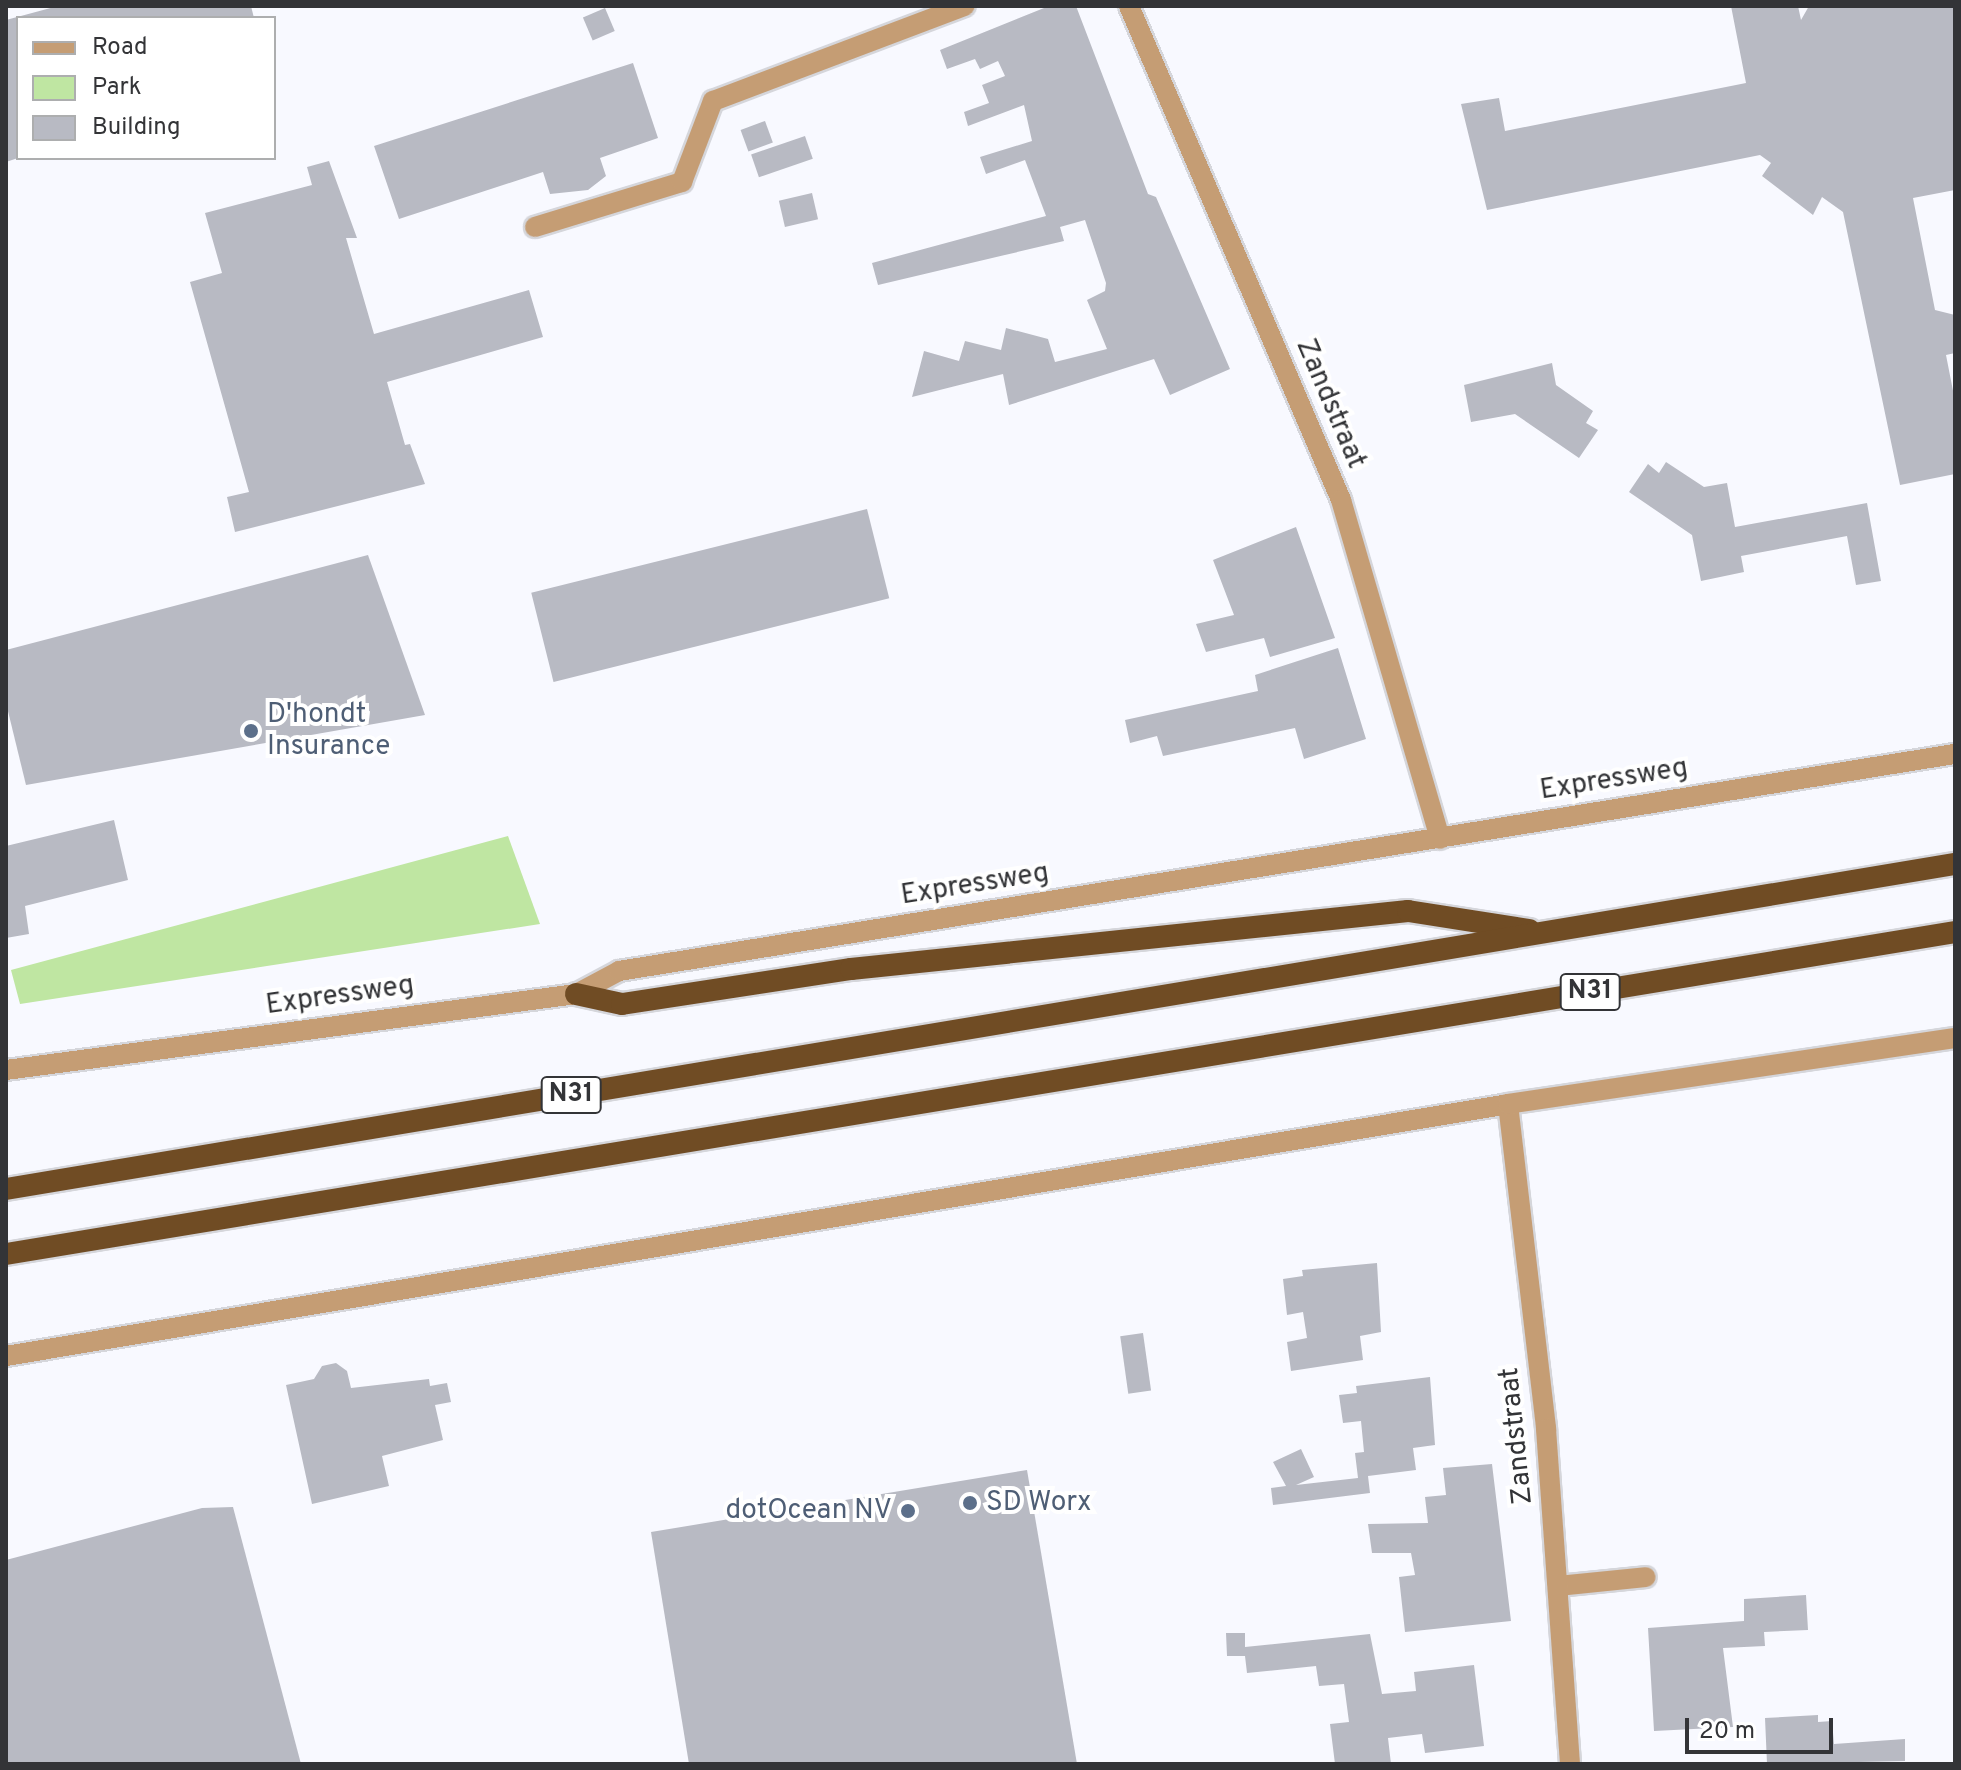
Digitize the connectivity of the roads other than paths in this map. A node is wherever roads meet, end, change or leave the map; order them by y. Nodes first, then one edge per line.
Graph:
1 (965, 6) edge
2 (1129, 6) edge
3 (535, 227) dead end
4 (1955, 754) edge
5 (1440, 839) junction
6 (1955, 864) edge
7 (1955, 932) edge
8 (1551, 933) junction
9 (576, 994) junction
10 (1955, 1038) edge
11 (6, 1070) edge
12 (1508, 1104) junction
13 (6, 1189) edge
14 (6, 1254) edge
15 (6, 1356) edge
16 (1646, 1577) dead end
17 (1558, 1586) junction
18 (1570, 1764) edge

1 - 3 street
2 - 5 street, Zandstraat
4 - 5 street, Expressweg / N31
5 - 9 street, Expressweg / N31
6 - 8 highway, N31
7 - 14 highway, N31
8 - 9 highway, N31
8 - 13 highway, N31
9 - 11 street, Expressweg / N31
10 - 12 street
12 - 15 street
12 - 17 street, Zandstraat
16 - 17 street
17 - 18 street, Zandstraat

